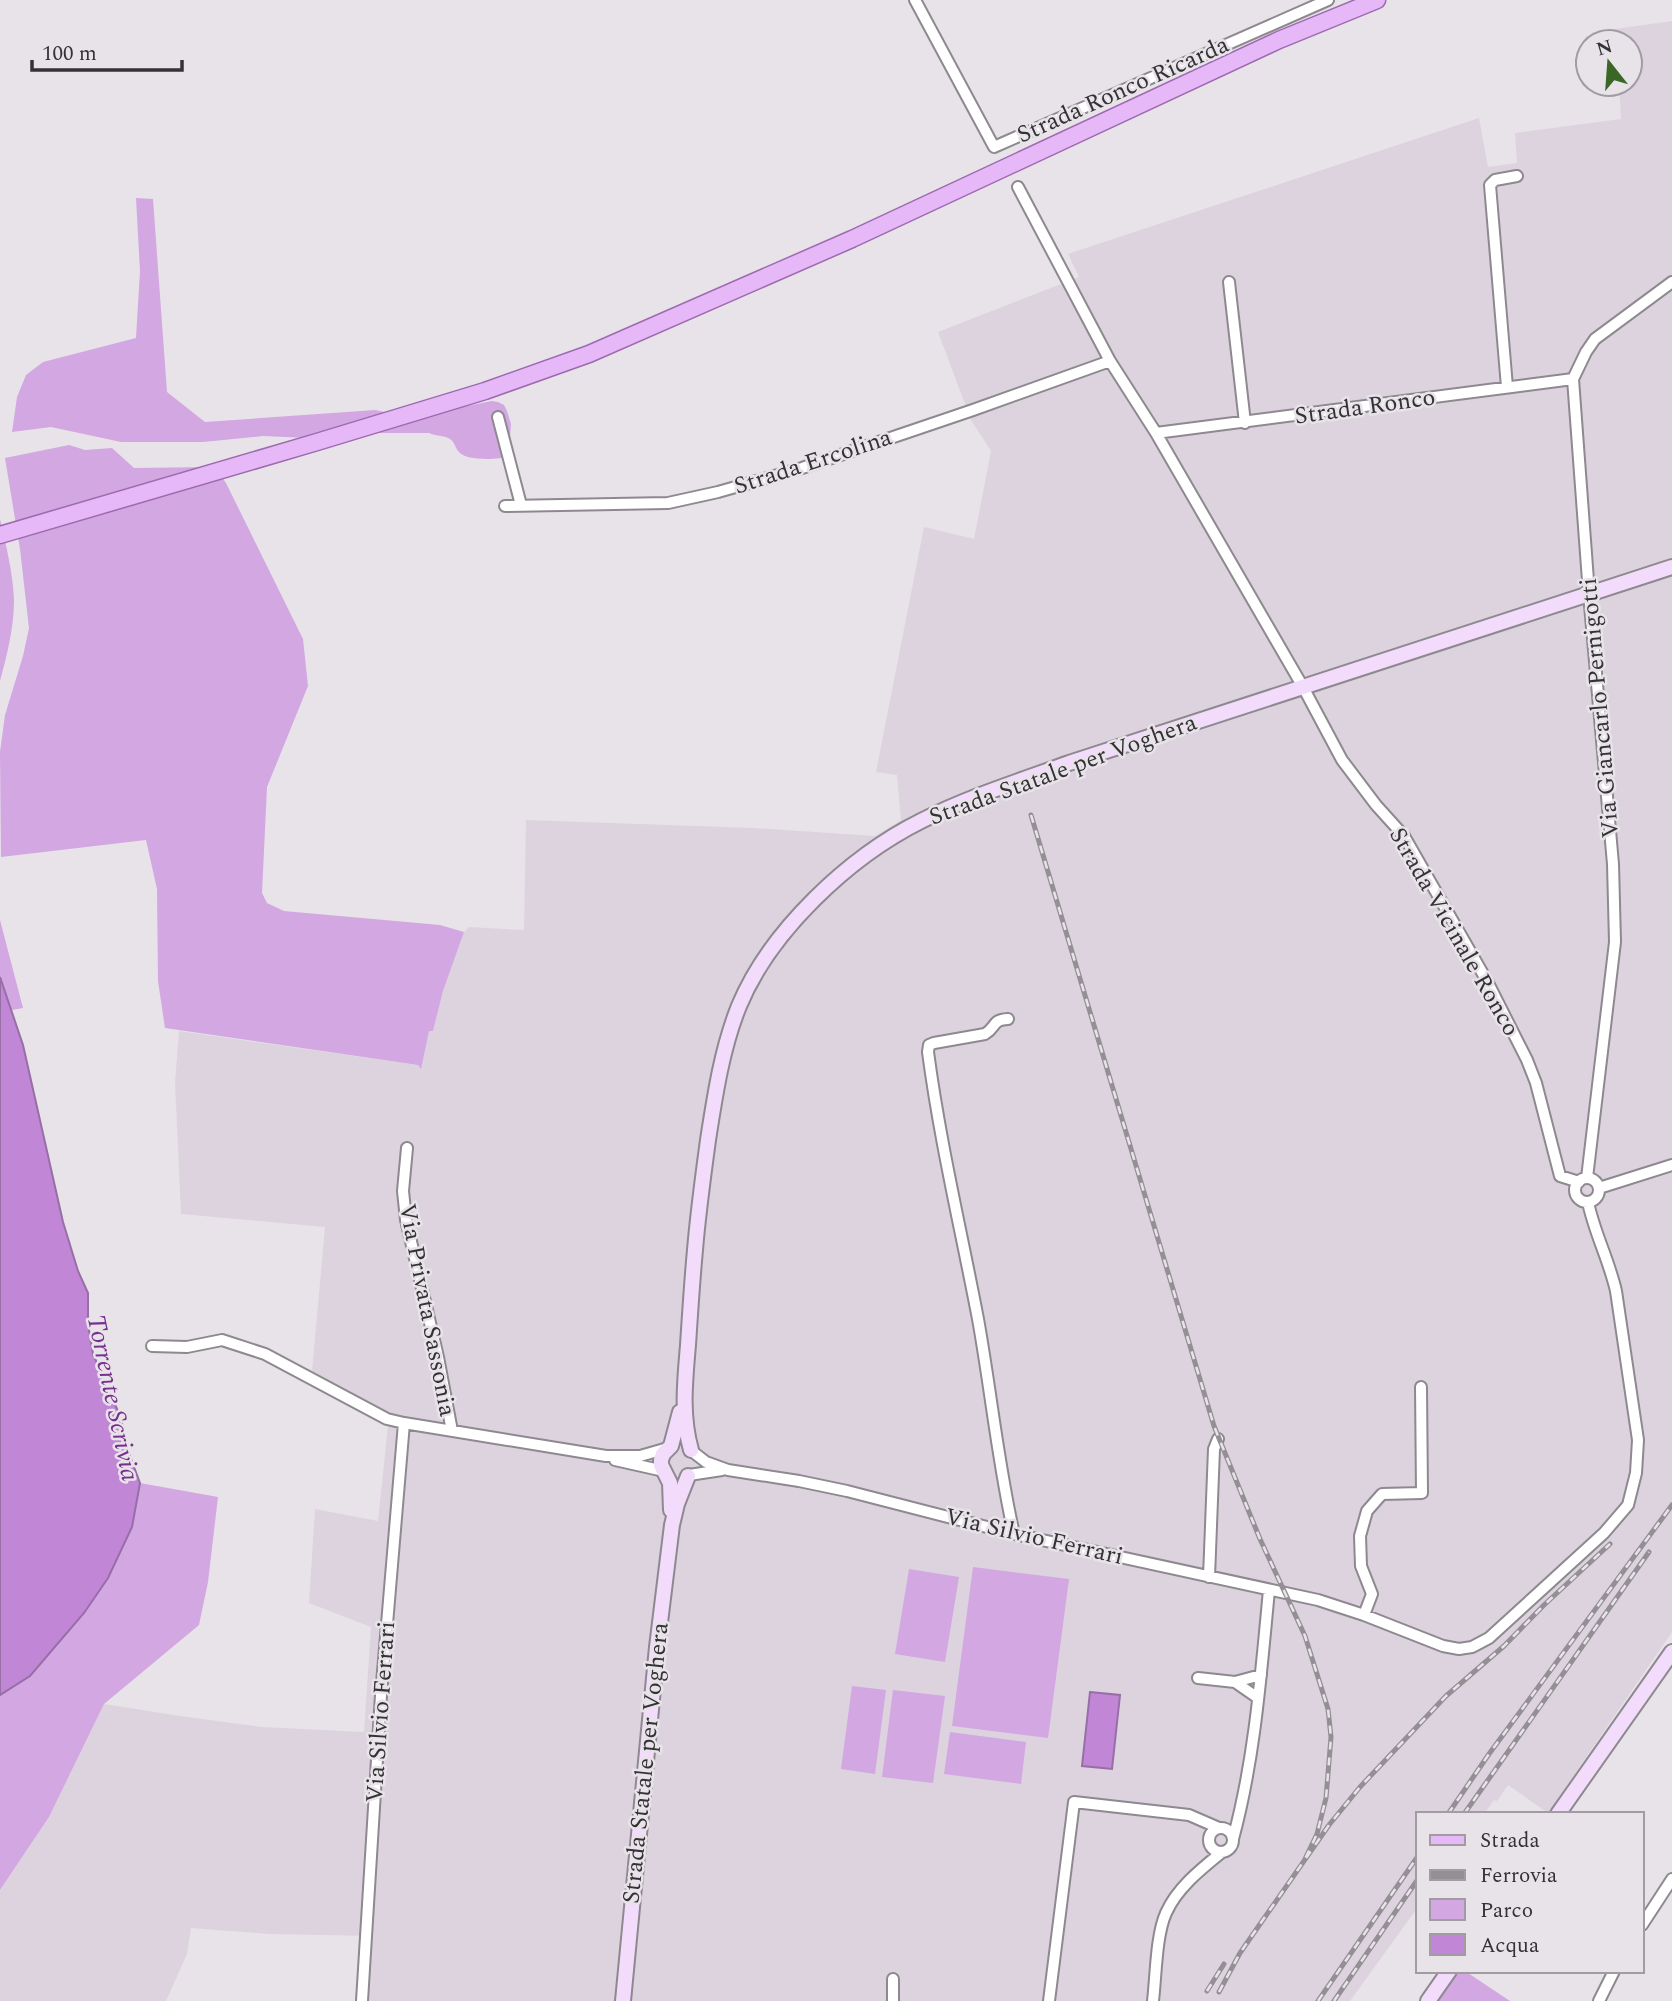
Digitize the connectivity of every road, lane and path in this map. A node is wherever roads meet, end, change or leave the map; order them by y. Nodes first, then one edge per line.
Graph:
1 (915, 0) edge
2 (1328, 0) edge
3 (1377, 0) edge
4 (1517, 176) dead end
5 (1018, 187) dead end
6 (1229, 282) dead end
7 (1672, 282) edge
8 (1110, 361) junction
9 (1573, 379) junction
10 (1507, 387) junction
11 (498, 417) dead end
12 (1245, 423) junction
13 (1156, 433) junction
14 (521, 505) junction
15 (505, 506) dead end
16 (0, 535) edge
17 (1672, 568) edge
18 (1589, 594) junction
19 (1303, 687) junction
20 (1008, 1019) dead end
21 (407, 1148) dead end
22 (1672, 1165) edge
23 (1583, 1180) junction
24 (1599, 1188) junction
25 (1588, 1202) junction
26 (152, 1346) dead end
27 (1421, 1387) dead end
28 (684, 1395) junction
29 (404, 1423) junction
30 (452, 1431) junction
31 (1218, 1439) dead end
32 (670, 1447) junction
33 (692, 1451) junction
34 (606, 1456) junction
35 (728, 1470) junction
36 (666, 1473) junction
37 (689, 1475) junction
38 (672, 1525) junction
39 (1014, 1534) junction
40 (1209, 1577) junction
41 (1269, 1590) junction
42 (1364, 1615) junction
43 (1671, 1654) edge
44 (1261, 1675) junction
45 (1198, 1678) dead end
46 (1235, 1682) junction
47 (1258, 1698) junction
48 (1241, 1808) junction
49 (1559, 1812) edge
50 (1189, 1815) junction
51 (1221, 1828) junction
52 (1233, 1839) junction
53 (1214, 1846) junction
54 (1672, 1879) edge
55 (1666, 1898) edge
56 (1644, 1923) edge
57 (1448, 1973) edge
58 (1613, 1973) edge
59 (893, 1979) dead end
60 (362, 2001) edge
61 (622, 2001) edge
62 (893, 2001) edge
63 (1049, 2001) edge
64 (1153, 2001) edge
65 (1428, 2001) edge
66 (1599, 2001) edge

1 - 2 street, Strada Ronco Ricarda
3 - 16 main road
4 - 10 street
5 - 8 street
6 - 12 street
7 - 9 street
8 - 13 street
8 - 14 street, Strada Ercolina
9 - 10 street, Strada Ronco
9 - 18 street, Via Giancarlo Pernigotti
10 - 12 street, Strada Ronco
11 - 14 street
12 - 13 street, Strada Ronco
13 - 19 street, Strada Vicinale Ronco
14 - 15 street, Strada Ercolina
17 - 18 main road, Strada Statale per Voghera
18 - 19 main road, Strada Statale per Voghera
18 - 23 street, Via Giancarlo Pernigotti
19 - 23 street, Strada Vicinale Ronco
19 - 28 main road, Strada Statale per Voghera
20 - 39 street
21 - 30 street, Via Privata Sassonia
22 - 24 street
23 - 24 street
23 - 25 street
24 - 25 street
25 - 42 street, Via Silvio Ferrari
26 - 29 street
27 - 42 street
28 - 32 main road, Strada Statale per Voghera
28 - 33 main road, Strada Statale per Voghera
29 - 30 street
29 - 60 street, Via Silvio Ferrari
30 - 34 street
31 - 40 street
32 - 33 main road
32 - 34 street
32 - 36 main road, Strada Statale per Voghera
33 - 35 street, Via Silvio Ferrari
33 - 37 main road, Strada Statale per Voghera
34 - 36 street
35 - 37 street, Via Silvio Ferrari
35 - 39 street, Via Silvio Ferrari
36 - 37 main road
36 - 38 main road, Strada Statale per Voghera
37 - 38 main road, Strada Statale per Voghera
38 - 61 main road, Strada Statale per Voghera
39 - 40 street, Via Silvio Ferrari
40 - 41 street, Via Silvio Ferrari
41 - 42 street, Via Silvio Ferrari
41 - 44 street
43 - 49 main road
44 - 46 street
44 - 47 street
45 - 46 street
46 - 47 street
47 - 48 street
48 - 51 street
48 - 52 street
50 - 51 street
50 - 53 street
50 - 63 street
51 - 52 street
51 - 53 street
52 - 53 street
53 - 64 street
54 - 55 street
55 - 56 street
57 - 65 main road
58 - 66 street
59 - 62 street

